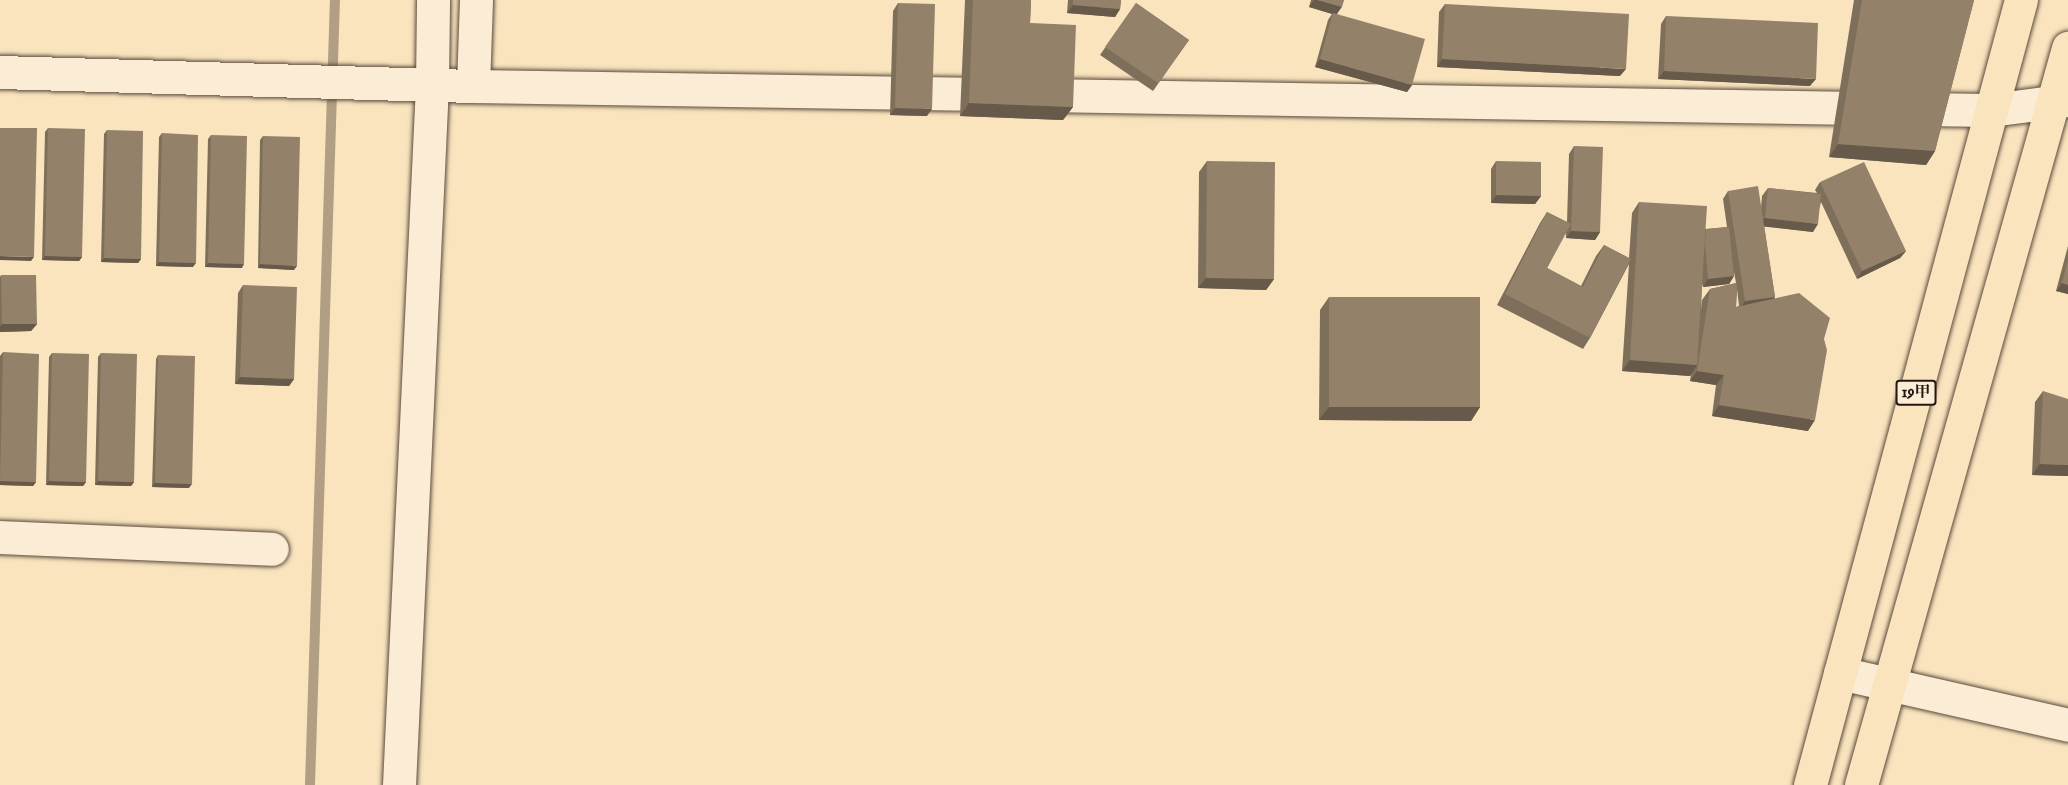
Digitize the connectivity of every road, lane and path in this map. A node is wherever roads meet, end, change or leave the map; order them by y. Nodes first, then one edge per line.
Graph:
1 (433, 0) edge
2 (476, 0) edge
3 (2021, 0) edge
4 (2068, 48) edge
5 (0, 72) edge
6 (432, 85) junction
7 (473, 86) junction
8 (2061, 100) edge
9 (1991, 110) junction
10 (0, 537) edge
11 (272, 549) dead end
12 (1840, 673) junction
13 (1888, 683) junction
14 (2068, 725) edge
15 (399, 785) edge
16 (1810, 785) edge
17 (1861, 785) edge

1 - 6 lane
2 - 7 lane
3 - 9 main road, 19甲
4 - 8 main road
5 - 6 lane
6 - 7 lane
6 - 15 lane
7 - 9 lane
8 - 9 lane
8 - 13 main road
9 - 12 main road, 19甲
10 - 11 lane
12 - 13 lane
12 - 16 main road, 19甲
13 - 14 lane
13 - 17 main road

